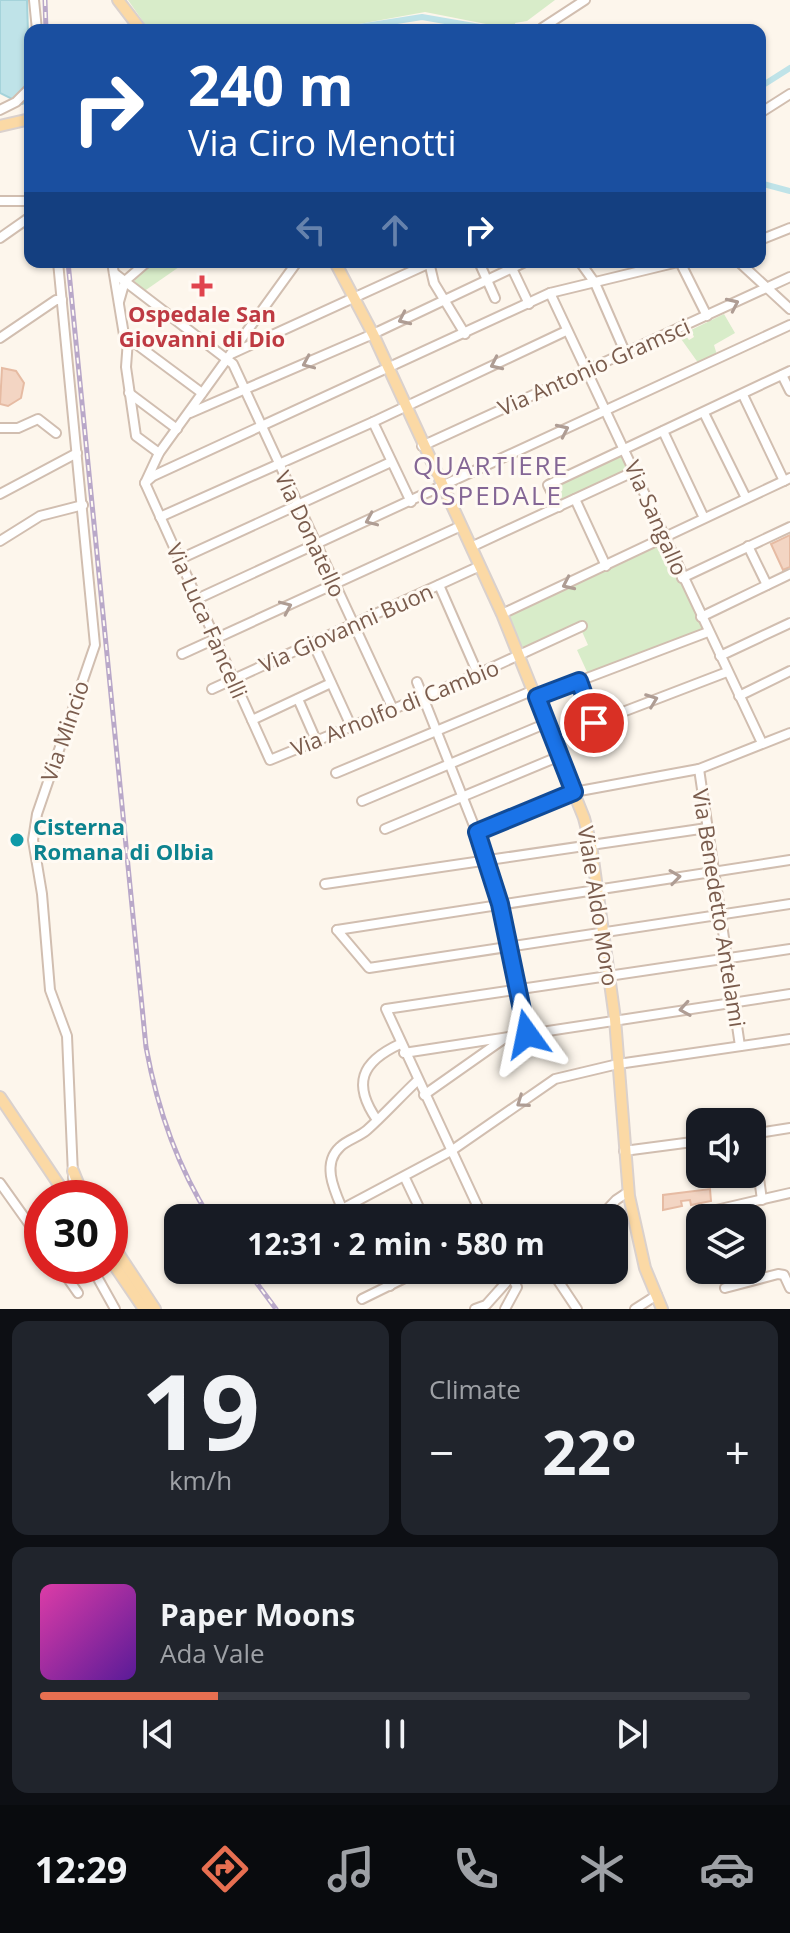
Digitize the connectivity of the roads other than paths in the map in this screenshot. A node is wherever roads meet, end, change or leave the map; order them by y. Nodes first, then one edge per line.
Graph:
1 (34, 0) edge
2 (118, 0) edge
3 (585, 0) edge
4 (36, 24) edge
5 (136, 24) edge
6 (548, 24) edge
7 (24, 94) edge
8 (790, 94) edge
9 (766, 109) edge
10 (0, 110) edge
11 (24, 120) edge
12 (0, 126) edge
13 (0, 201) edge
14 (24, 201) edge
15 (24, 221) edge
16 (790, 228) edge
17 (0, 238) edge
18 (766, 238) edge
19 (59, 268) edge
20 (113, 268) edge
21 (140, 268) edge
22 (293, 268) edge
23 (338, 268) edge
24 (417, 268) edge
25 (431, 268) edge
26 (482, 268) edge
27 (506, 268) edge
28 (512, 268) edge
29 (584, 268) edge
30 (655, 268) edge
31 (682, 268) edge
32 (745, 268) edge
33 (114, 273) junction
34 (790, 277) edge
35 (487, 280) junction
36 (125, 281) junction
37 (595, 283) junction
38 (766, 289) junction
39 (550, 293) junction
40 (354, 297) junction
41 (495, 298) dead end
42 (62, 300) junction
43 (445, 300) junction
44 (529, 304) junction
45 (118, 305) junction
46 (790, 309) edge
47 (707, 316) junction
48 (790, 325) edge
49 (566, 331) junction
50 (373, 334) junction
51 (465, 334) junction
52 (243, 337) junction
53 (0, 338) edge
54 (128, 340) junction
55 (247, 346) junction
56 (625, 352) junction
57 (230, 355) junction
58 (388, 370) junction
59 (585, 370) junction
60 (786, 373) edge
61 (790, 391) edge
62 (244, 392) junction
63 (129, 393) junction
64 (202, 393) junction
65 (743, 395) junction
66 (404, 407) junction
67 (605, 411) junction
68 (190, 413) junction
69 (704, 413) junction
70 (373, 422) junction
71 (0, 428) edge
72 (262, 428) junction
73 (177, 429) junction
74 (663, 431) junction
75 (56, 433) dead end
76 (422, 446) junction
77 (624, 450) junction
78 (77, 453) junction
79 (159, 453) junction
80 (391, 462) junction
81 (278, 465) junction
82 (633, 472) junction
83 (787, 480) edge
84 (145, 483) junction
85 (442, 488) junction
86 (0, 494) edge
87 (746, 498) junction
88 (575, 499) junction
89 (411, 502) junction
90 (83, 505) junction
91 (297, 506) junction
92 (559, 507) junction
93 (160, 517) junction
94 (704, 518) junction
95 (461, 526) junction
96 (790, 527) edge
97 (664, 538) junction
98 (0, 541) edge
99 (316, 545) junction
100 (748, 546) junction
101 (471, 547) junction
102 (180, 559) junction
103 (480, 566) junction
104 (606, 566) junction
105 (790, 574) edge
106 (682, 578) junction
107 (335, 585) junction
108 (439, 585) junction
109 (767, 585) junction
110 (197, 599) junction
111 (502, 614) junction
112 (701, 617) junction
113 (790, 623) edge
114 (352, 625) junction
115 (582, 626) dead end
116 (708, 632) junction
117 (215, 639) junction
118 (313, 643) junction
119 (182, 654) dead end
120 (520, 656) junction
121 (720, 656) junction
122 (790, 671) edge
123 (727, 672) junction
124 (478, 674) junction
125 (233, 679) junction
126 (579, 681) junction
127 (417, 682) dead end
128 (331, 683) junction
129 (212, 689) dead end
130 (536, 694) junction
131 (739, 696) junction
132 (423, 697) junction
133 (298, 699) junction
134 (393, 709) junction
135 (252, 720) junction
136 (547, 723) junction
137 (351, 726) junction
138 (436, 731) junction
139 (790, 733) edge
140 (316, 740) junction
141 (762, 743) junction
142 (560, 756) junction
143 (270, 760) joint
144 (449, 764) junction
145 (699, 769) junction
146 (336, 773) dead end
147 (574, 792) junction
148 (463, 796) junction
149 (362, 801) dead end
150 (707, 828) junction
151 (385, 829) dead end
152 (477, 832) junction
153 (591, 845) junction
154 (790, 860) edge
155 (488, 861) junction
156 (714, 872) junction
157 (325, 884) dead end
158 (598, 889) junction
159 (500, 904) junction
160 (790, 904) edge
161 (721, 916) junction
162 (604, 932) junction
163 (509, 947) junction
164 (790, 949) edge
165 (727, 958) junction
166 (610, 976) junction
167 (518, 989) junction
168 (790, 994) edge
169 (733, 1001) junction
170 (615, 1019) junction
171 (527, 1034) junction
172 (506, 1037) junction
173 (790, 1039) edge
174 (478, 1040) junction
175 (400, 1044) junction
176 (740, 1046) junction
177 (404, 1053) junction
178 (483, 1054) junction
179 (618, 1064) junction
180 (417, 1081) junction
181 (424, 1095) junction
182 (0, 1097) edge
183 (377, 1120) junction
184 (790, 1128) edge
185 (766, 1132) edge
186 (686, 1143) edge
187 (451, 1151) junction
188 (624, 1151) junction
189 (73, 1171) junction
190 (405, 1178) junction
191 (58, 1180) edge
192 (72, 1180) edge
193 (77, 1180) edge
194 (0, 1183) edge
195 (760, 1188) edge
196 (628, 1192) junction
197 (790, 1193) edge
198 (762, 1200) junction
199 (341, 1204) edge
200 (360, 1204) edge
201 (417, 1204) edge
202 (476, 1204) edge
203 (612, 1204) edge
204 (744, 1204) edge
205 (24, 1217) edge
206 (128, 1268) edge
207 (72, 1284) edge
208 (101, 1284) edge
209 (127, 1284) edge
210 (394, 1284) edge
211 (502, 1284) edge
212 (515, 1284) edge
213 (560, 1284) edge
214 (390, 1286) joint
215 (725, 1288) dead end
216 (790, 1288) edge
217 (78, 1293) dead end
218 (657, 1295) junction
219 (362, 1299) dead end
220 (115, 1309) edge
221 (144, 1309) edge
222 (155, 1309) edge
223 (475, 1309) edge
224 (505, 1309) edge
225 (577, 1309) edge
226 (635, 1309) edge
227 (662, 1309) edge

1 - 4 street
2 - 5 main road
3 - 6 street
7 - 10 street
8 - 9 street
11 - 12 main road
13 - 14 street
15 - 17 street
16 - 18 street
19 - 42 street, Via Mincio
20 - 33 street
21 - 36 street
22 - 52 street
23 - 40 main road, Viale Aldo Moro
24 - 40 street
25 - 43 street
26 - 35 street
27 - 35 street
28 - 44 street
29 - 37 street
30 - 37 street
31 - 47 street
32 - 38 street
33 - 36 street
33 - 45 street
34 - 38 street, Via Antonio Gramsci
35 - 41 street
35 - 43 street
36 - 45 street
36 - 57 street
37 - 39 street
37 - 56 street
38 - 46 street
47 -> 38 street, Via Antonio Gramsci
39 - 44 street
39 - 49 street, Via Sangallo
40 - 50 main road, Viale Aldo Moro
40 - 55 street
42 - 53 street
42 - 78 street, Via Mincio
43 -> 50 street
43 - 51 street
44 - 51 street
45 - 54 street
47 - 56 street, Via Antonio Gramsci
48 - 67 street
49 - 59 street, Via Sangallo
49 -> 66 street
50 - 58 main road, Viale Aldo Moro
50 -> 62 street
51 - 58 street
52 - 55 street
52 - 57 street
54 - 63 street
54 - 64 street
55 - 57 street
56 - 59 street, Via Antonio Gramsci
57 - 62 street, Via Donatello
57 - 64 street
58 - 66 main road, Viale Aldo Moro
58 - 72 street
59 - 67 street, Via Sangallo
59 - 76 street, Via Antonio Gramsci
60 - 61 street
60 - 65 street
62 - 68 street
62 - 72 street, Via Donatello
63 - 73 street
63 - 79 street
64 - 68 street
65 - 69 street
65 - 83 street
66 - 70 street
66 - 76 main road, Viale Aldo Moro
67 - 77 street, Via Sangallo
85 -> 67 street
68 - 73 street
69 - 74 street
69 - 87 street
70 - 80 street
70 - 81 street
71 - 75 street
72 - 81 street, Via Donatello
72 - 84 street
73 - 79 street
74 - 77 street
74 - 94 street
76 - 85 main road, Viale Aldo Moro
77 - 82 street, Via Sangallo
77 - 92 street
78 - 86 street
78 - 90 street, Via Mincio
79 - 84 street
80 - 89 street
80 - 91 street
81 - 91 street, Via Donatello
81 - 93 street
82 - 88 street
82 - 97 street, Via Sangallo
83 - 87 street
84 - 93 street, Via Luca Fancelli
85 - 89 street
85 - 95 main road, Viale Aldo Moro
87 - 94 street
88 - 92 street
88 - 104 street
89 -> 99 street
90 - 98 street
90 - 189 street, Via Mincio
91 - 99 street, Via Donatello
91 - 102 street
92 - 101 street
93 - 102 street, Via Luca Fancelli
94 - 97 street
95 - 101 main road, Viale Aldo Moro
95 - 107 street
96 - 100 street
97 - 104 street
97 - 106 street, Via Sangallo
99 - 107 street, Via Donatello
99 - 110 street
100 - 106 street
100 - 109 street
101 - 103 main road, Viale Aldo Moro
102 - 110 street, Via Luca Fancelli
103 - 108 street, Via Giovanni Buon
103 - 111 main road, Viale Aldo Moro
104 -> 111 street
105 - 109 street
106 - 112 street, Via Sangallo
107 - 114 street, Via Donatello
117 -> 107 street
108 - 114 street, Via Giovanni Buon
108 - 124 street
109 - 112 street
110 - 117 street, Via Luca Fancelli
111 - 120 main road, Viale Aldo Moro
112 - 116 street, Via Sangallo
113 - 121 street
114 - 118 street, Via Giovanni Buon
114 - 134 street, Via Donatello
115 - 120 street, Via Arnolfo di Cambio
116 - 121 street, Via Sangallo
116 - 126 street
117 - 119 street
117 - 125 street, Via Luca Fancelli
118 - 125 street, Via Giovanni Buon
118 - 128 street
120 - 124 street, Via Arnolfo di Cambio
120 - 130 main road, Viale Aldo Moro
121 - 123 street, Via Sangallo
122 - 131 street
126 -> 123 street
123 - 131 street, Via Sangallo
124 - 132 street, Via Arnolfo di Cambio
125 - 129 street, Via Giovanni Buon
125 - 135 street, Via Luca Fancelli
126 - 130 street
127 - 132 street
128 - 133 street
128 - 137 street
130 - 136 main road, Viale Aldo Moro
130 - 138 street
131 - 141 street, Via Sangallo
132 - 134 street, Via Arnolfo di Cambio
132 - 138 street
133 - 135 street
133 - 140 street
134 - 137 street, Via Arnolfo di Cambio
135 - 143 street, Via Luca Fancelli
136 - 142 main road, Viale Aldo Moro
136 - 144 street
137 - 140 street, Via Arnolfo di Cambio
138 - 144 street
138 - 146 street
139 - 141 street
140 - 143 street, Via Arnolfo di Cambio
141 - 145 street
142 - 147 main road, Viale Aldo Moro
142 - 148 street
144 - 148 street
144 - 149 street
145 - 147 street
145 - 150 street, Via Benedetto Antelami
147 - 152 street
147 - 153 main road, Viale Aldo Moro
148 - 151 street
148 - 152 street
150 - 153 street
150 - 156 street, Via Benedetto Antelami
152 - 155 street
153 - 155 street
153 - 158 main road, Viale Aldo Moro
154 - 156 street
155 - 157 street
155 - 159 street
158 -> 156 street
156 - 161 street, Via Benedetto Antelami
158 - 159 street
158 - 162 main road, Viale Aldo Moro
159 - 163 street
159 - 163 street
160 - 161 street
161 - 162 street
161 - 165 street, Via Benedetto Antelami
162 - 163 street
162 - 166 main road, Viale Aldo Moro
163 - 167 street
164 - 165 street
165 - 166 street
165 - 169 street, Via Benedetto Antelami
166 - 167 street
166 - 170 main road, Viale Aldo Moro
167 - 171 street
167 - 175 street
168 - 169 street
169 -> 170 street
169 - 176 street, Via Benedetto Antelami
170 - 171 street
170 - 179 main road, Viale Aldo Moro
171 - 172 street
172 - 174 street
172 - 178 street
173 - 176 street
174 - 177 street
174 - 178 street
175 - 177 street
175 - 183 street
176 - 179 street
177 - 180 street
178 - 181 street
179 -> 187 street
179 - 188 main road, Viale Aldo Moro
180 - 181 street
180 - 183 street
181 - 187 street
182 - 191 main road
183 - 199 street
184 - 185 street
186 - 188 street
187 - 190 street
187 - 202 street
188 - 196 main road, Viale Aldo Moro
189 - 192 street, Via Mincio
189 - 193 main road
190 - 200 street
190 - 201 street
194 - 205 street
195 - 198 street
196 - 203 street
196 - 218 main road, Viale Aldo Moro
197 - 198 street
198 - 204 street
206 - 222 main road
207 - 217 street
208 - 220 street
209 - 221 main road
210 - 214 street
211 - 223 street
212 - 224 street
213 - 225 street
214 - 219 street
215 - 216 street
218 - 226 street
218 - 227 main road, Viale Aldo Moro

